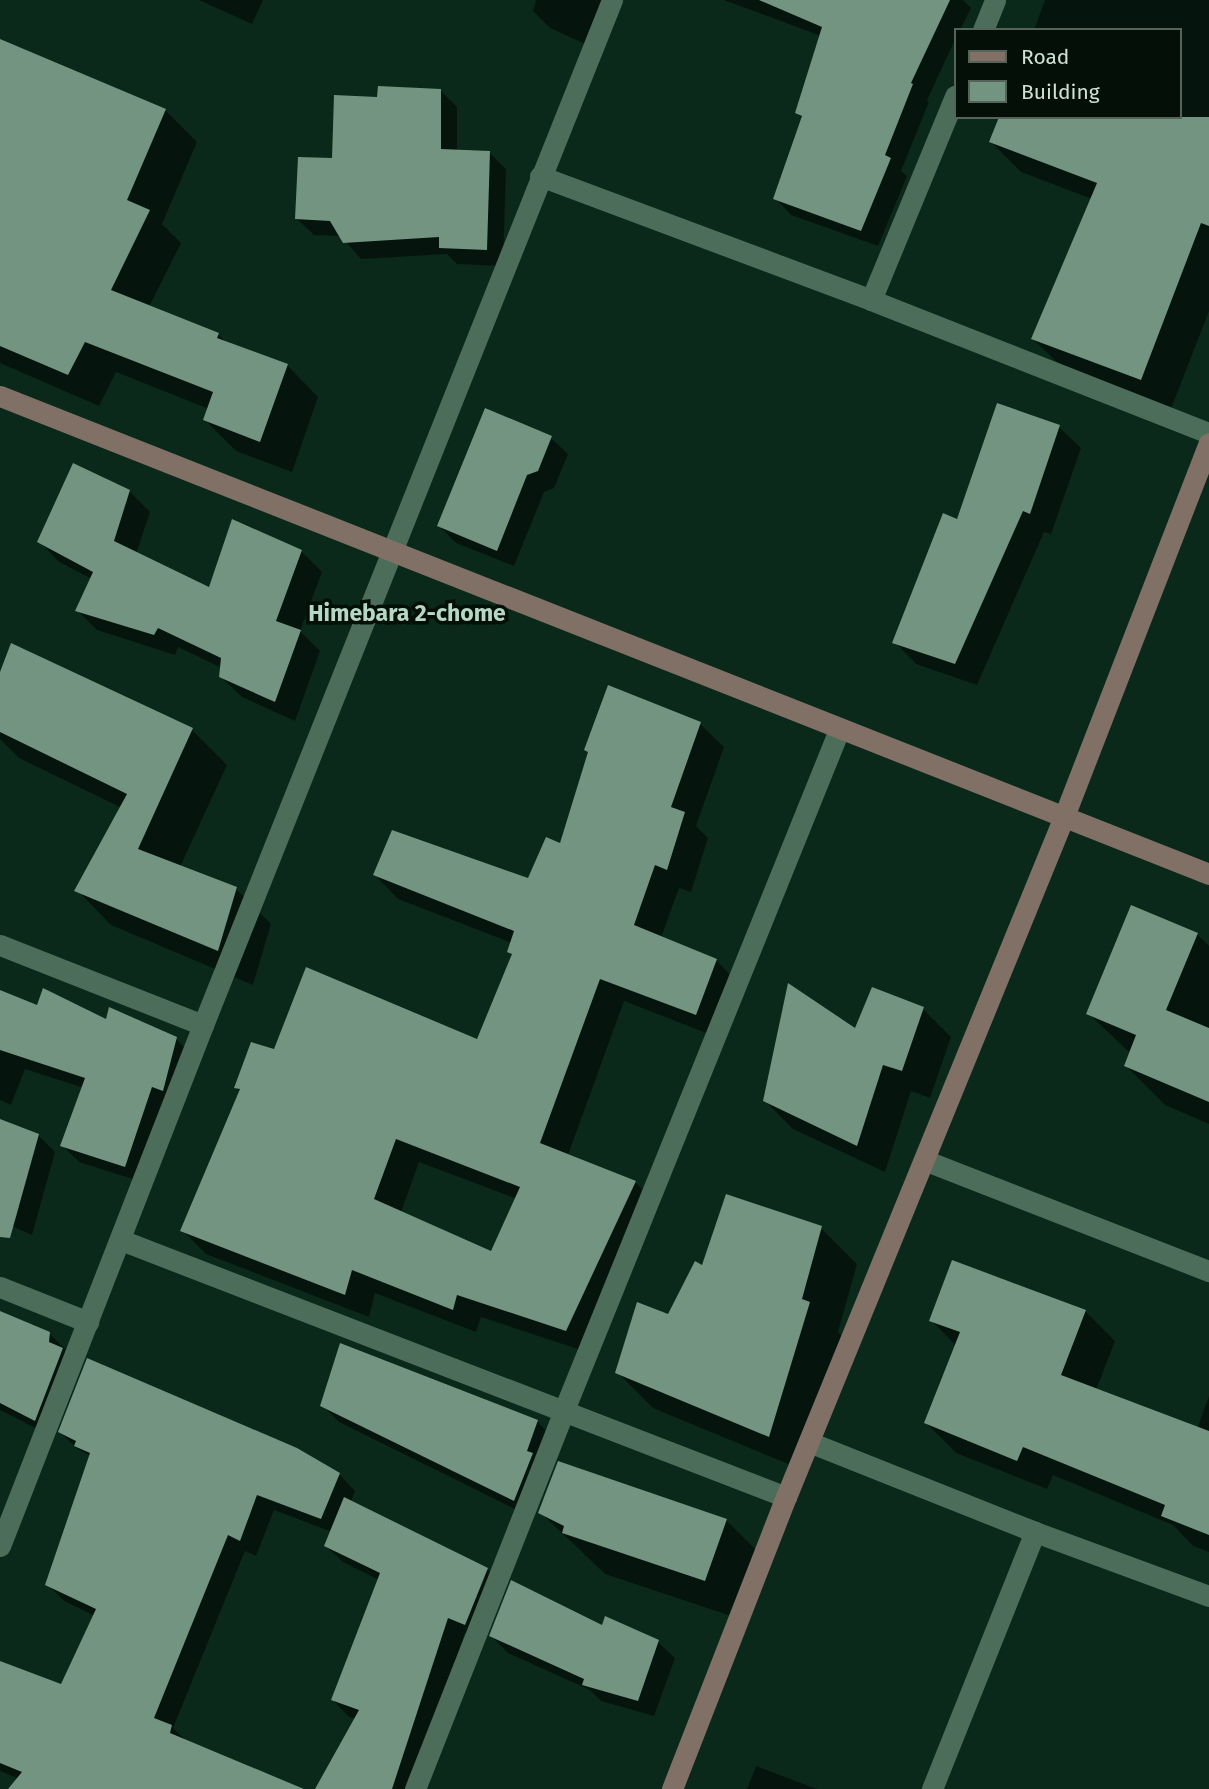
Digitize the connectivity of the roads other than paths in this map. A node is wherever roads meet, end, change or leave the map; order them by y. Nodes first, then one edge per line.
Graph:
1 (612, 0) edge
2 (995, 0) edge
3 (984, 28) edge
4 (954, 98) edge
5 (540, 176) junction
6 (871, 300) junction
7 (0, 396) edge
8 (1209, 433) edge
9 (1209, 443) edge
10 (1204, 470) edge
11 (391, 553) junction
12 (839, 730) junction
13 (1063, 819) junction
14 (1209, 874) edge
15 (0, 945) edge
16 (203, 1025) junction
17 (924, 1160) junction
18 (121, 1240) junction
19 (1209, 1271) edge
20 (0, 1287) edge
21 (88, 1322) junction
22 (564, 1410) junction
23 (808, 1442) junction
24 (786, 1497) junction
25 (1035, 1532) junction
26 (0, 1546) edge
27 (1209, 1596) edge
28 (415, 1789) edge
29 (672, 1789) edge
30 (932, 1789) edge

1 - 5 street
2 - 3 street
4 - 6 street
5 - 6 street
5 - 11 street
6 - 8 street
7 - 11 street
9 - 10 street
10 - 13 street
11 - 12 street
11 - 16 street
12 - 13 street
12 - 22 street
13 - 14 street
13 - 17 street
15 - 16 street
16 - 18 street
17 - 19 street
17 - 23 street
18 - 21 street
18 - 22 street
20 - 21 street
21 - 26 street
22 - 24 street
22 - 28 street
23 - 24 street
23 - 25 street
24 - 29 street
25 - 27 street
25 - 30 street

